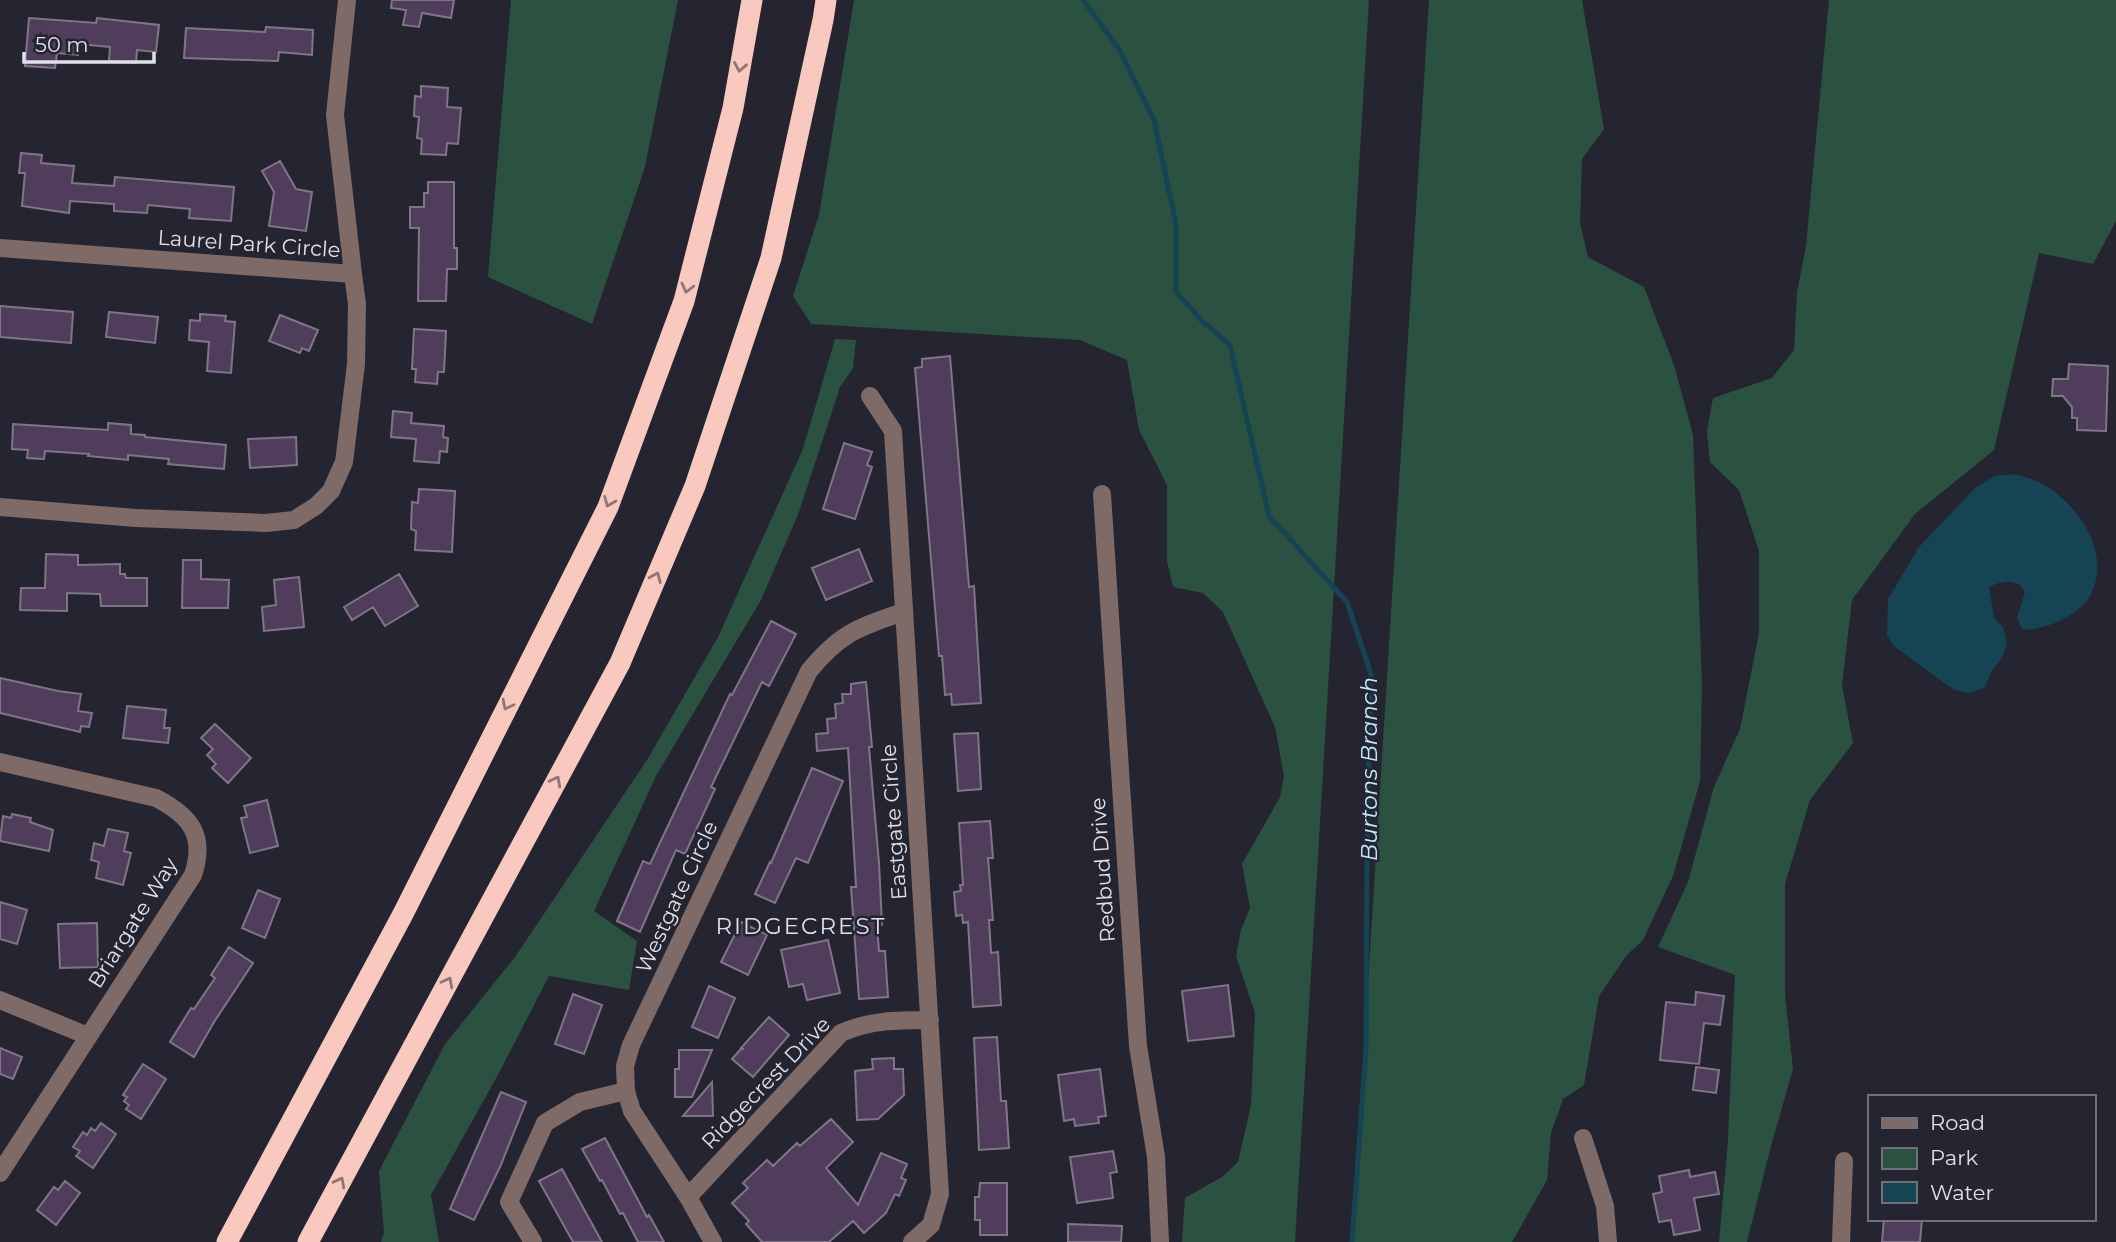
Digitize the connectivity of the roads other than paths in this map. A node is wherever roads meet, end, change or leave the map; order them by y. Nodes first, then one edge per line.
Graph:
1 (347, 0) edge
2 (752, 0) edge
3 (826, 0) edge
4 (0, 248) edge
5 (354, 274) junction
6 (870, 396) dead end
7 (1102, 495) dead end
8 (0, 507) edge
9 (903, 612) junction
10 (0, 762) edge
11 (0, 1000) edge
12 (930, 1020) junction
13 (88, 1036) junction
14 (626, 1091) junction
15 (1583, 1138) dead end
16 (1844, 1161) dead end
17 (0, 1173) edge
18 (688, 1197) junction
19 (227, 1242) edge
20 (308, 1242) edge
21 (533, 1242) edge
22 (713, 1242) edge
23 (912, 1242) edge
24 (1160, 1242) edge
25 (1608, 1242) edge
26 (1841, 1242) edge

1 - 5 street
2 -> 19 highway
20 -> 3 highway
4 - 5 street, Laurel Park Circle
5 - 8 street, Laurel Park Circle
6 - 9 street, Eastgate Circle
7 - 24 street, Redbud Drive
9 - 12 street, Eastgate Circle
9 - 14 street, Westgate Circle
10 - 13 street, Briargate Way
11 - 13 street
12 - 18 street, Ridgecrest Drive
12 - 23 street, Eastgate Circle
13 - 17 street, Briargate Way
14 - 18 street, Westgate Circle
14 - 21 street
15 - 25 street
16 - 26 street
18 - 22 street, Westgate Circle

